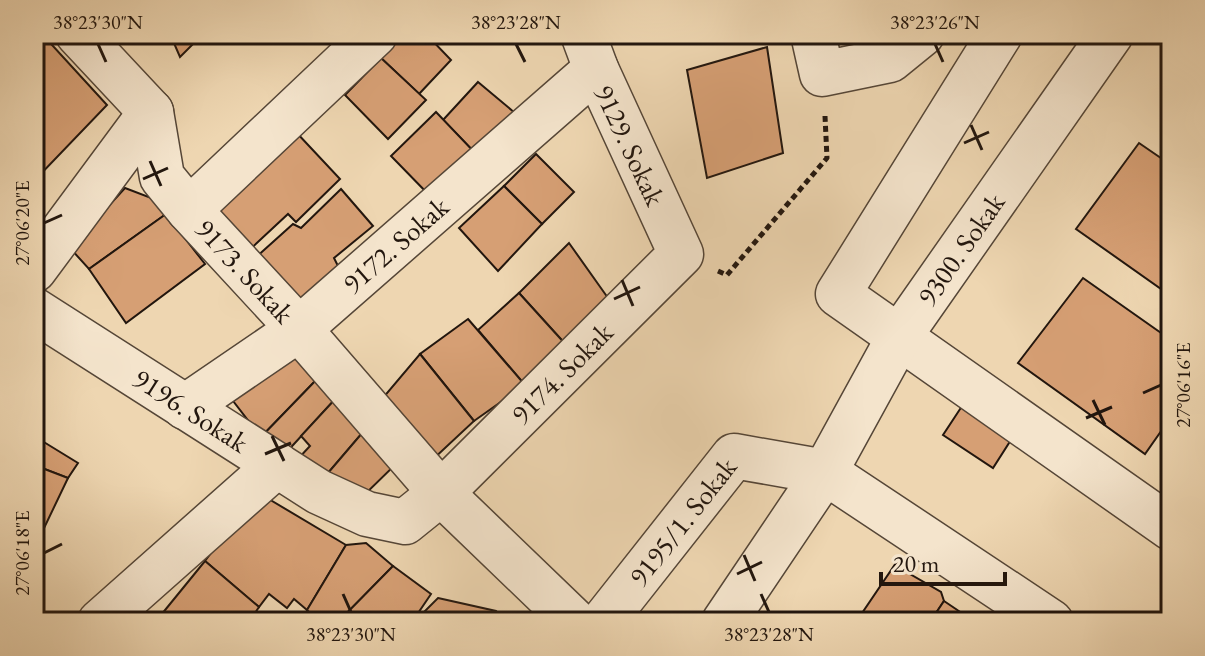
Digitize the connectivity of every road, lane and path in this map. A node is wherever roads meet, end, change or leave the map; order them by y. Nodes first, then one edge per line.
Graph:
1 (78, 34) edge
2 (375, 34) edge
3 (922, 34) edge
4 (1000, 34) edge
5 (1111, 34) edge
6 (590, 52) edge
7 (818, 54) edge
8 (151, 112) junction
9 (189, 210) junction
10 (681, 254) junction
11 (34, 270) edge
12 (34, 310) edge
13 (299, 329) junction
14 (899, 337) junction
15 (185, 407) junction
16 (277, 465) junction
17 (825, 472) junction
18 (441, 493) junction
19 (1171, 528) edge
20 (1047, 621) edge
21 (100, 622) edge
22 (575, 622) edge
23 (603, 622) edge
24 (724, 622) edge

1 - 8 street
2 - 9 street
3 - 7 street
4 - 14 street
5 - 14 street, 9300. Sokak
6 - 10 street, 9129. Sokak
6 - 13 street, 9172. Sokak
7 - 10 path
8 - 9 street, 9173. Sokak
8 - 11 street
9 - 13 street, 9173. Sokak
10 - 18 street, 9174. Sokak
12 - 15 street, 9196. Sokak
13 - 15 street, 9172. Sokak
13 - 18 street, 9173. Sokak
14 - 17 street, 9300. Sokak
14 - 19 street
15 - 16 street, 9196. Sokak
16 - 18 street, 9196. Sokak
16 - 21 street
17 - 20 street
17 - 23 street, 9195/1. Sokak
17 - 24 street, 9300. Sokak
18 - 22 street

